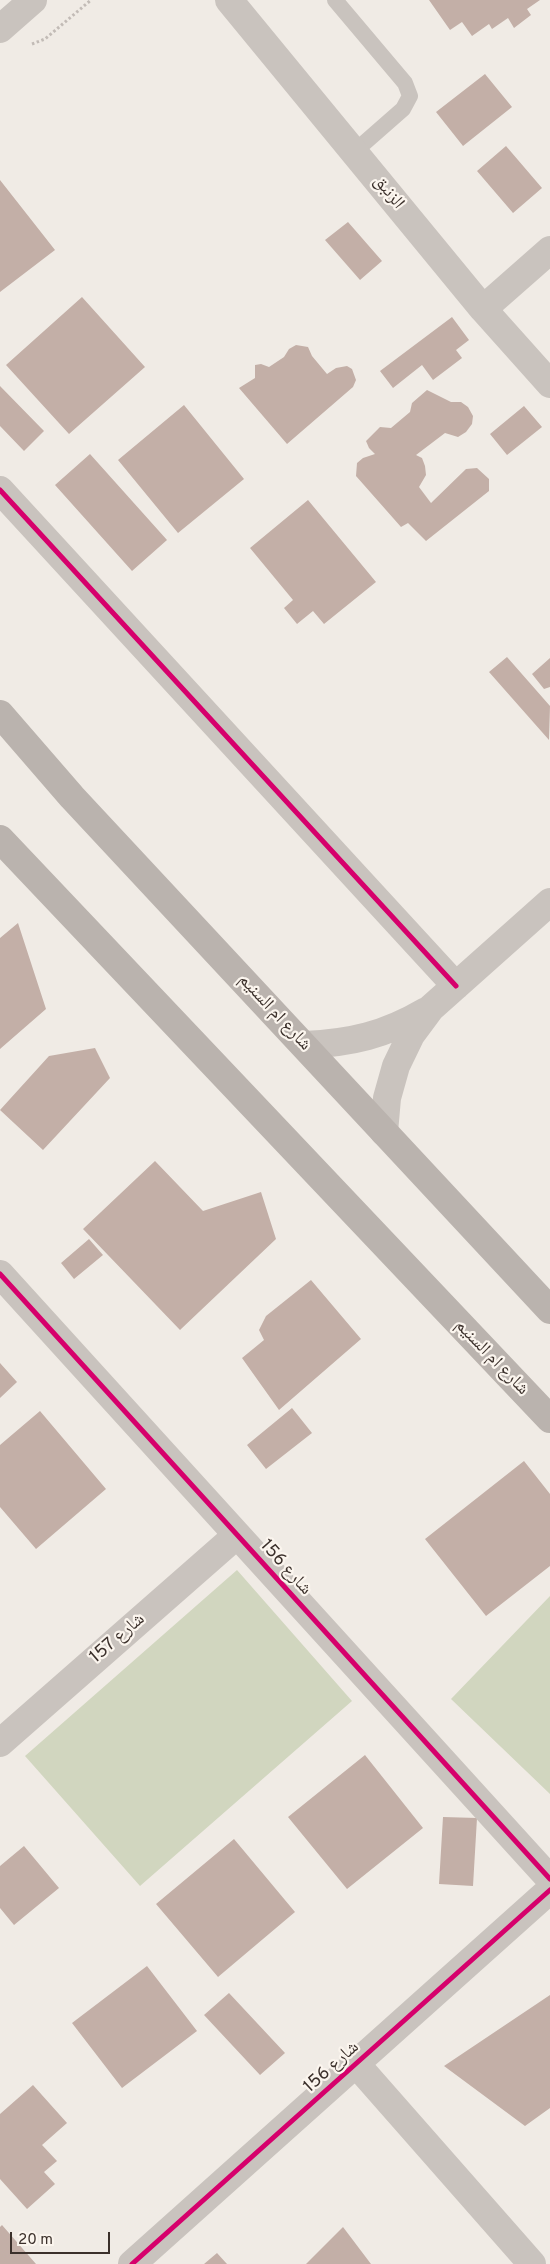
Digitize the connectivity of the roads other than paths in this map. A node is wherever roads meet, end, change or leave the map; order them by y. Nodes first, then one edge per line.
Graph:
1 (229, 0) edge
2 (335, 0) edge
3 (31, 1) edge
4 (0, 29) edge
5 (354, 152) junction
6 (550, 250) edge
7 (483, 309) junction
8 (550, 384) edge
9 (0, 490) edge
10 (0, 714) edge
11 (0, 740) edge
12 (72, 797) junction
13 (0, 839) edge
14 (550, 902) edge
15 (456, 986) junction
16 (431, 1008) junction
17 (304, 1045) junction
18 (384, 1132) junction
19 (0, 1274) edge
20 (550, 1310) edge
21 (550, 1419) edge
22 (237, 1535) junction
23 (0, 1743) edge
24 (550, 1879) edge
25 (550, 1890) edge
26 (357, 2065) junction
27 (132, 2264) edge
28 (532, 2264) edge

1 - 5 street, الزنبق
2 - 5 lane
3 - 4 street
5 - 7 street, الزنبق
6 - 7 street
7 - 8 street, الزنبق
9 - 15 street
10 - 12 main road, شارع ام السنيم
11 - 12 main road
12 - 17 main road, شارع ام السنيم
13 - 21 main road, شارع ام السنيم
14 - 15 street
15 - 16 street
16 - 17 street
16 - 18 street
17 - 18 main road, شارع ام السنيم
18 - 20 main road, شارع ام السنيم
19 - 22 street, شارع 156
22 - 23 street, شارع 157
22 - 24 street, شارع 156
25 - 26 street, شارع 156
26 - 27 street, شارع 156
26 - 28 street, شارع 156

